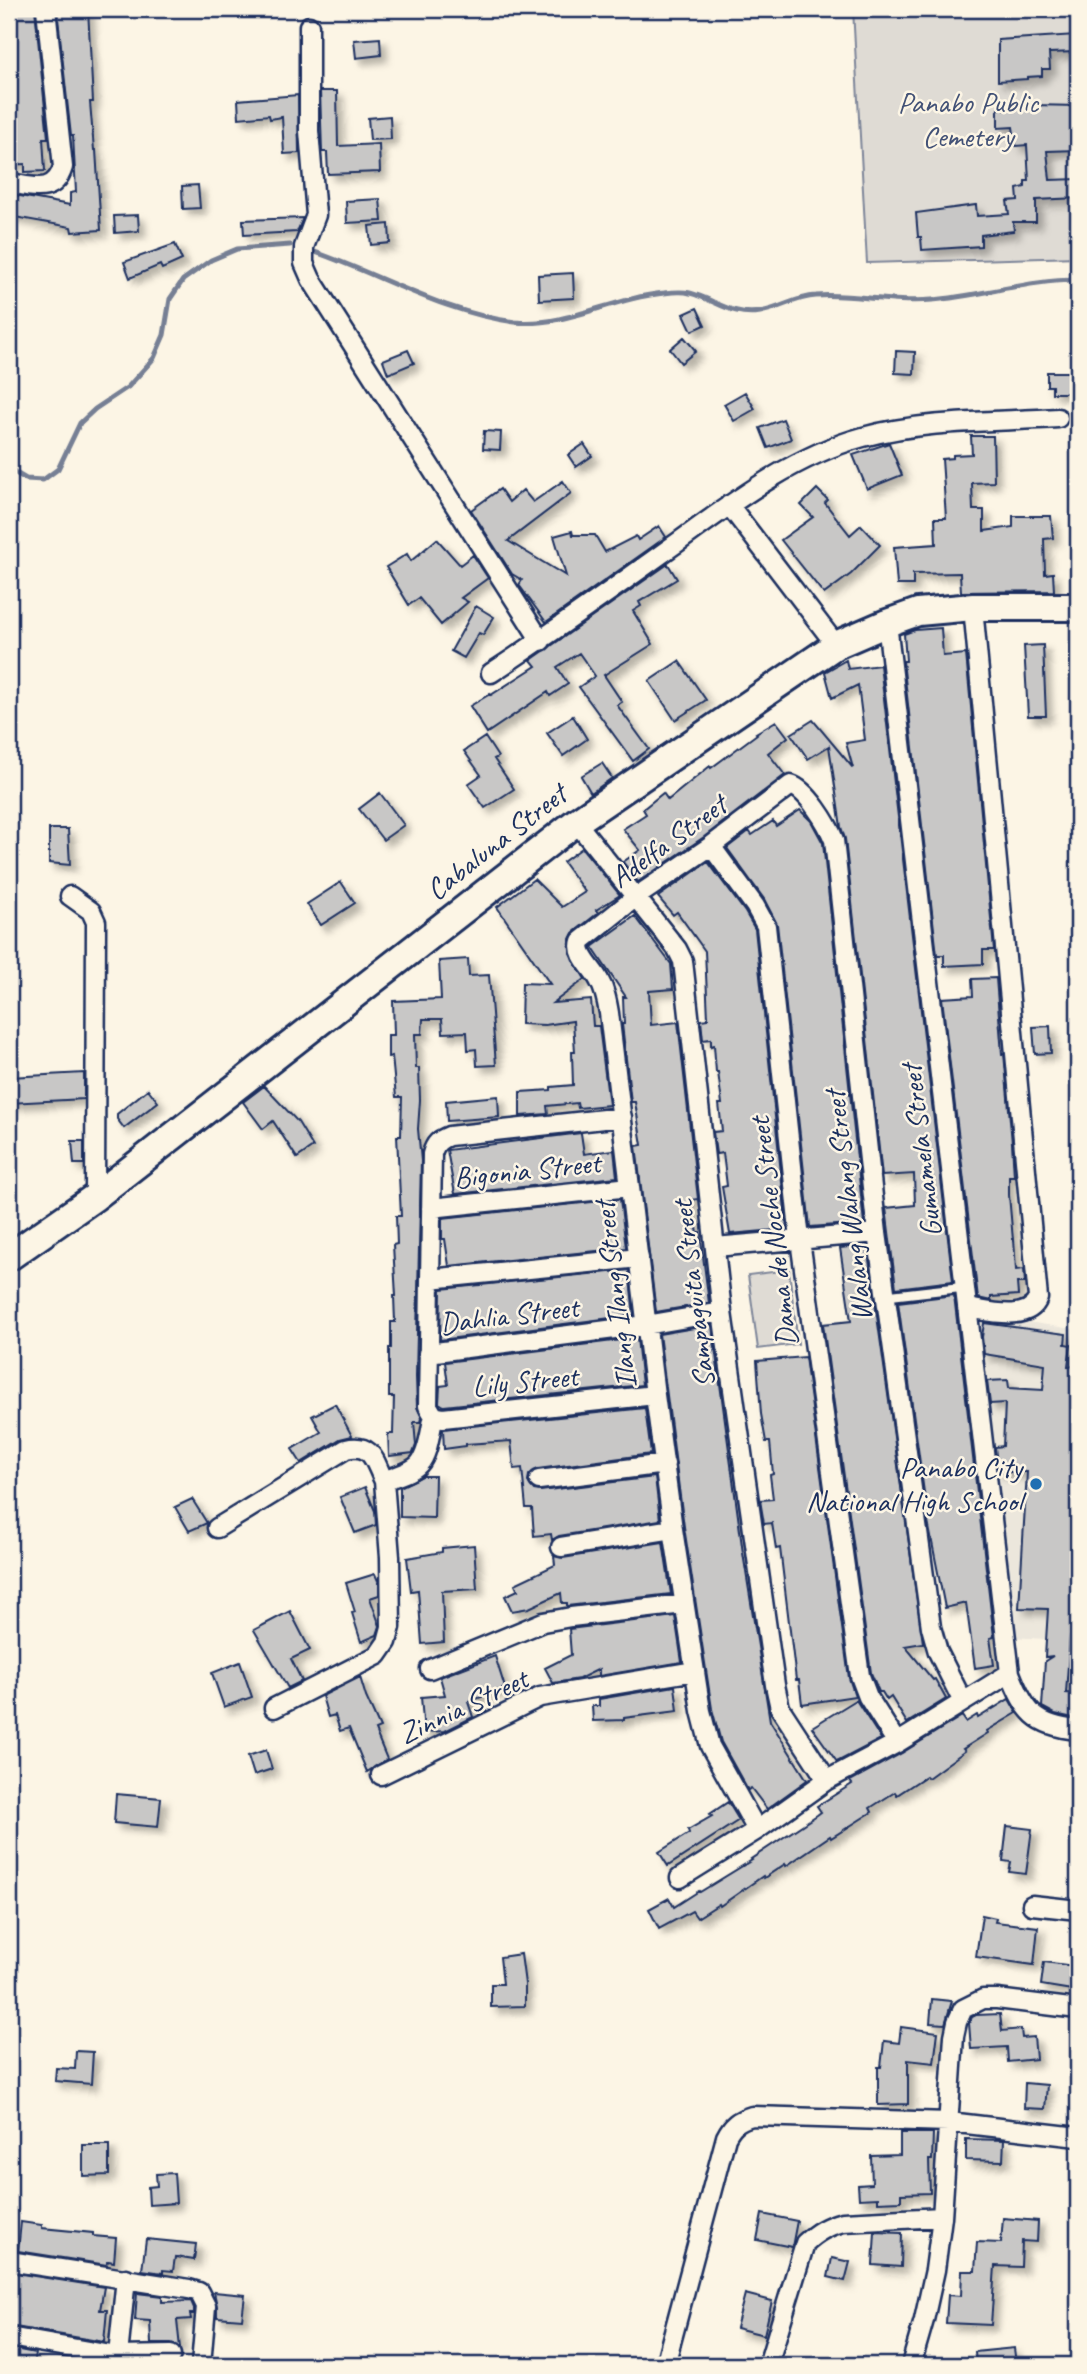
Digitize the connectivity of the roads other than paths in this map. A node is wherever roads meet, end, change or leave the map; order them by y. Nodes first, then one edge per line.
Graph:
1 (46, 9) edge
2 (309, 26) dead end
3 (9, 183) edge
4 (1058, 418) dead end
5 (729, 505) junction
6 (973, 607) junction
7 (1078, 607) edge
8 (887, 623) junction
9 (541, 641) junction
10 (836, 645) junction
11 (491, 673) dead end
12 (800, 790) joint
13 (576, 822) junction
14 (711, 846) junction
15 (71, 896) dead end
16 (636, 897) junction
17 (582, 954) joint
18 (622, 1117) junction
19 (630, 1187) junction
20 (94, 1197) junction
21 (431, 1208) junction
22 (877, 1233) junction
23 (800, 1240) junction
24 (715, 1247) junction
25 (9, 1256) edge
26 (639, 1258) junction
27 (430, 1279) junction
28 (965, 1287) junction
29 (886, 1296) junction
30 (967, 1308) junction
31 (722, 1312) junction
32 (646, 1325) junction
33 (428, 1353) junction
34 (655, 1395) junction
35 (438, 1417) junction
36 (665, 1464) junction
37 (384, 1480) junction
38 (539, 1480) dead end
39 (217, 1528) dead end
40 (673, 1529) junction
41 (561, 1546) dead end
42 (684, 1604) junction
43 (429, 1669) dead end
44 (695, 1671) junction
45 (1010, 1673) junction
46 (963, 1702) junction
47 (274, 1708) dead end
48 (1078, 1730) edge
49 (897, 1742) junction
50 (381, 1775) dead end
51 (827, 1780) junction
52 (757, 1830) junction
53 (680, 1878) dead end
54 (1032, 1905) dead end
55 (1078, 1910) edge
56 (1078, 2009) edge
57 (948, 2122) junction
58 (1078, 2137) edge
59 (942, 2217) junction
60 (9, 2261) edge
61 (126, 2278) junction
62 (9, 2337) edge
63 (171, 2355) dead end
64 (117, 2360) edge
65 (201, 2365) edge
66 (664, 2365) edge
67 (768, 2365) edge
68 (911, 2365) edge

1 - 3 street
2 - 9 street
4 - 5 street
5 - 9 street
5 - 10 street
6 - 7 main road, Cabaluna Street
6 - 8 main road, Cabaluna Street
6 - 30 street
8 - 10 main road, Cabaluna Street
8 - 28 street, Gumamela Street
9 - 11 street
10 - 13 main road, Cabaluna Street
12 - 14 street, Adelfa Street
12 - 22 street, Walang Walang Street
13 - 16 street, Sampaguita Street
13 - 20 main road, Cabaluna Street
14 - 16 street, Adelfa Street
14 - 23 street, Dama de Noche Street
15 - 20 street
16 - 17 street, Adelfa Street
16 - 24 street, Sampaguita Street
17 - 18 street, Ilang Ilang Street
18 - 19 street, Ilang Ilang Street
18 - 21 street
19 - 21 street, Bigonia Street
19 - 26 street, Ilang Ilang Street
20 - 25 main road, Cabaluna Street
21 - 27 street
22 - 23 street
22 - 29 street, Walang Walang Street
23 - 24 street
23 - 49 street, Dama de Noche Street
24 - 31 street, Sampaguita Street
26 - 27 street
26 - 32 street, Ilang Ilang Street
27 - 33 street
28 - 29 lane
28 - 30 street, Gumamela Street
29 - 46 street, Walang Walang Street
30 - 45 street, Gumamela Street
31 - 32 street, Dahlia Street
31 - 51 street, Sampaguita Street
32 - 33 street, Dahlia Street
32 - 34 street, Ilang Ilang Street
33 - 35 street
34 - 35 street, Lily Street
34 - 36 street, Ilang Ilang Street
35 - 37 street
36 - 38 street
36 - 40 street, Ilang Ilang Street
37 - 39 street
37 - 47 street
40 - 41 street
40 - 42 street, Ilang Ilang Street
42 - 43 street
42 - 44 street, Ilang Ilang Street
44 - 50 street, Zinnia Street
44 - 52 street, Ilang Ilang Street
45 - 46 street
45 - 48 street, Gumamela Street
46 - 49 street
49 - 51 street
51 - 52 street
52 - 53 street
54 - 55 street
56 - 57 street
57 - 58 street
57 - 59 street
57 - 66 street
59 - 67 street
59 - 68 street
60 - 61 street
61 - 64 street
61 - 65 street
62 - 64 street
63 - 64 street

